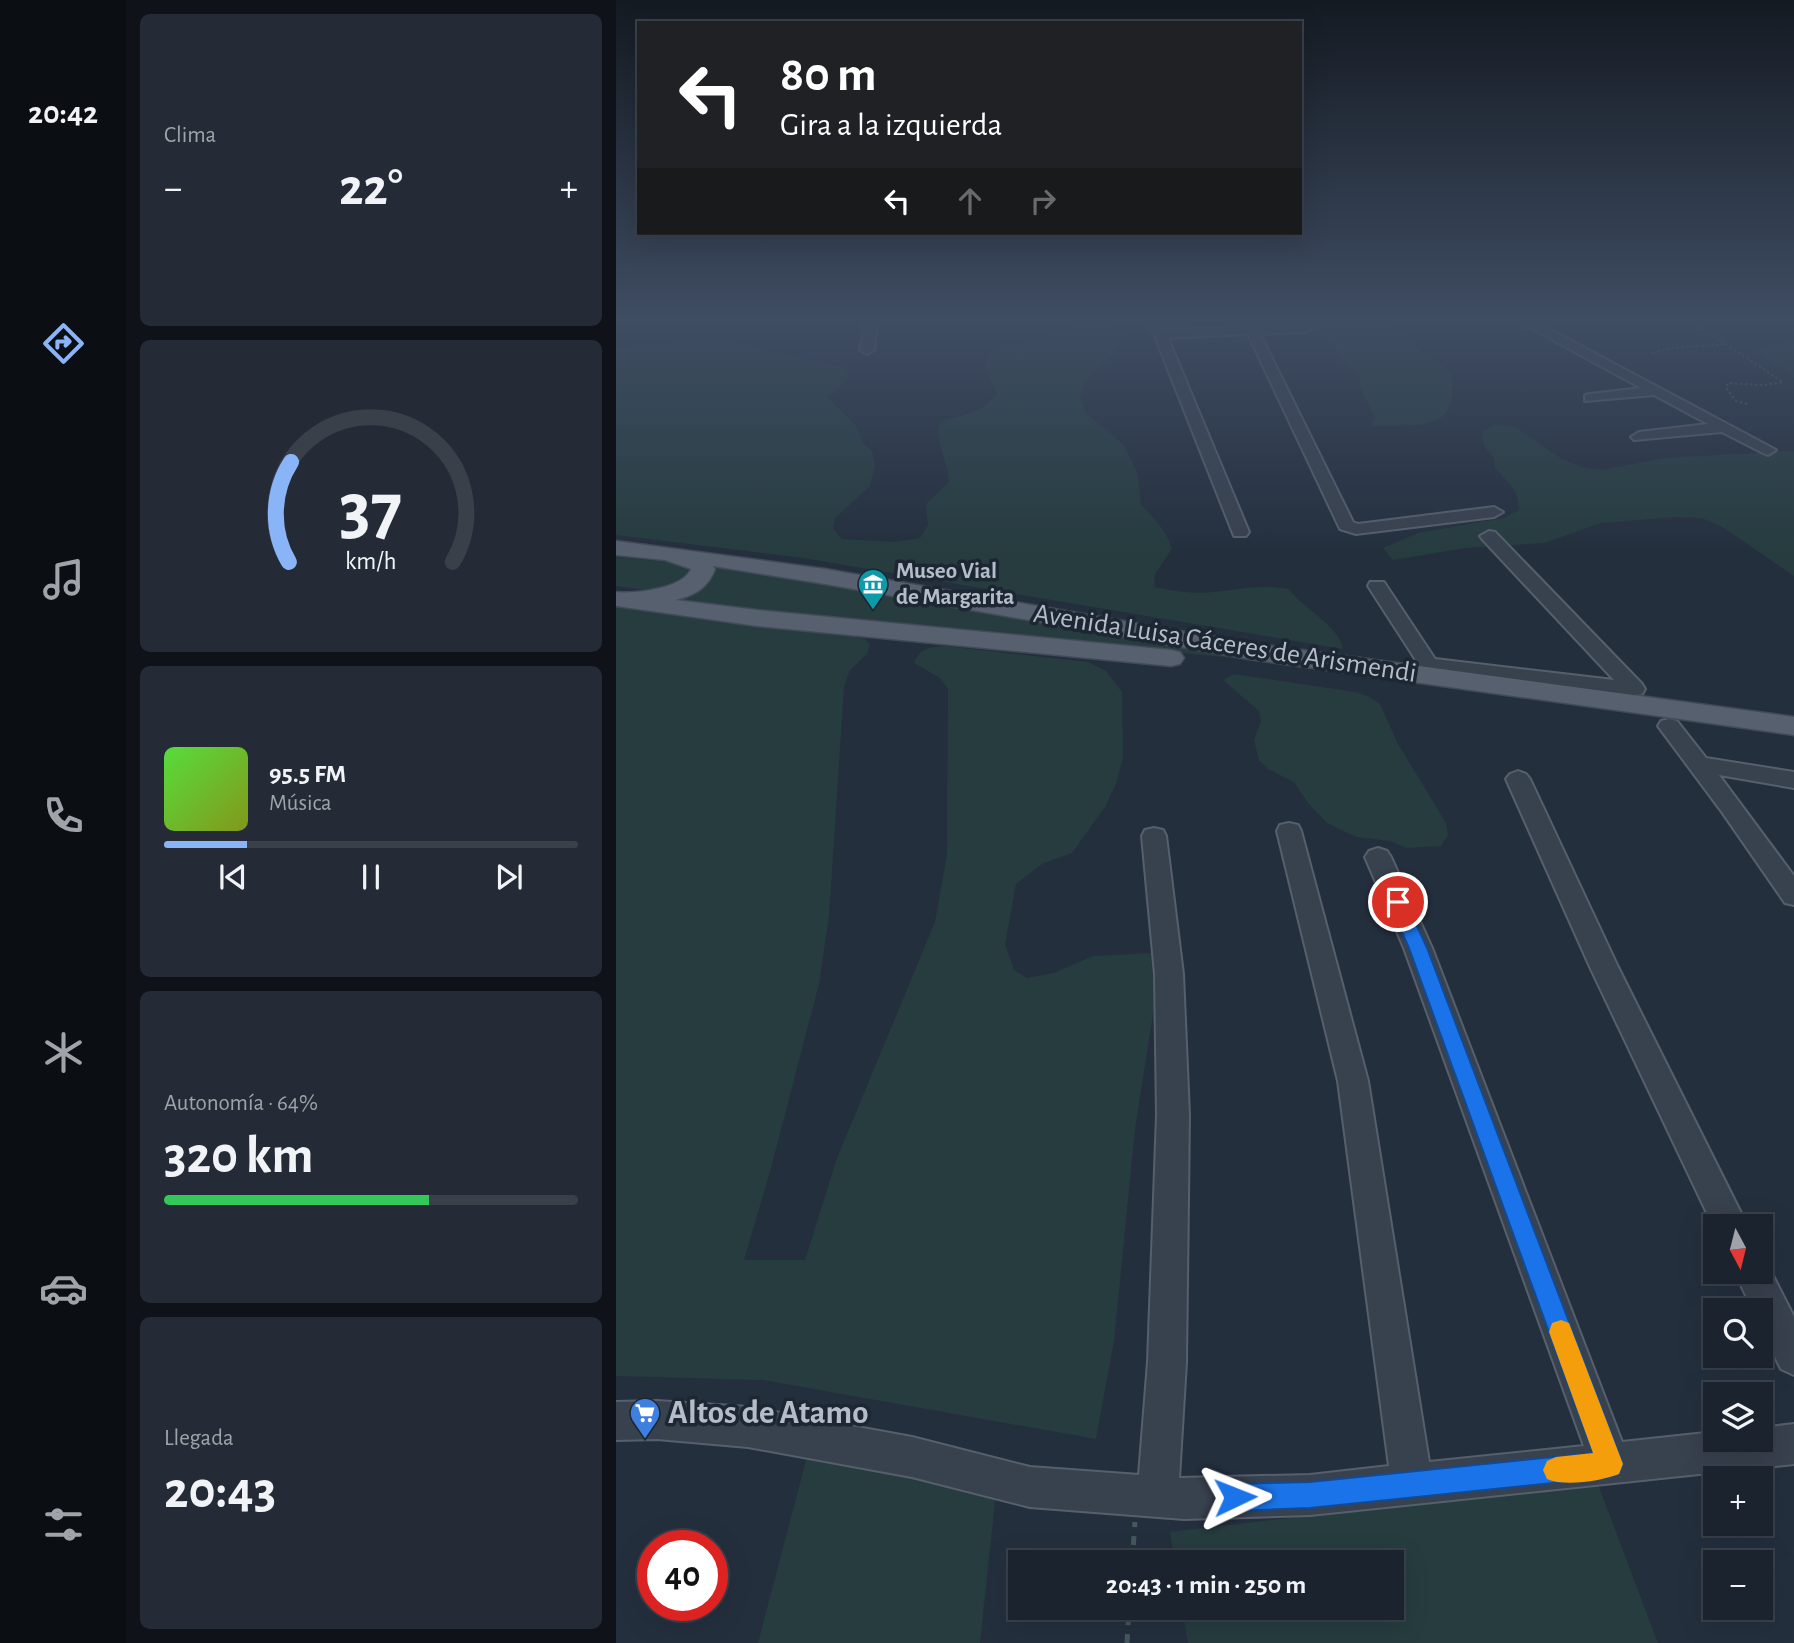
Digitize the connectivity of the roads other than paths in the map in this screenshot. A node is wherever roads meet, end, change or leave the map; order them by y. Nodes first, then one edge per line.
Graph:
1 (1185, 399) edge
2 (1285, 399) edge
3 (1670, 399) edge
4 (1724, 427) junction
5 (1639, 437) dead end
6 (1768, 450) dead end
7 (1494, 512) dead end
8 (1241, 532) dead end
9 (1489, 536) dead end
10 (626, 549) edge
11 (1377, 586) dead end
12 (616, 597) edge
13 (1634, 689) junction
14 (1677, 718) junction
15 (1794, 726) edge
16 (1794, 744) edge
17 (1698, 764) junction
18 (1518, 779) dead end
19 (1794, 780) edge
20 (1289, 831) dead end
21 (1154, 836) dead end
22 (1378, 857) dead end
23 (1794, 897) edge
24 (1725, 1214) edge
25 (1759, 1284) edge
26 (1794, 1356) edge
27 (616, 1421) edge
28 (1794, 1444) edge
29 (1610, 1464) junction
30 (1412, 1485) junction
31 (1148, 1496) junction

1 - 8 street
2 - 7 street
3 - 4 street
4 - 5 street
4 - 6 street
9 - 13 street
10 - 12 main road
10 - 14 main road, Avenida Luisa Cáceres de Arismendi
11 - 13 street
12 - 14 main road, Avenida Luisa Cáceres de Arismendi
13 - 14 street
14 - 15 main road, Avenida Luisa Cáceres de Arismendi
14 - 16 main road, Avenida Luisa Cáceres de Arismendi
14 - 17 street
17 - 19 street
17 - 23 street
18 - 24 street
20 - 30 street
21 - 31 street
22 - 29 street
25 - 26 street
27 - 31 street
28 - 29 street
29 - 30 street
30 - 31 street

